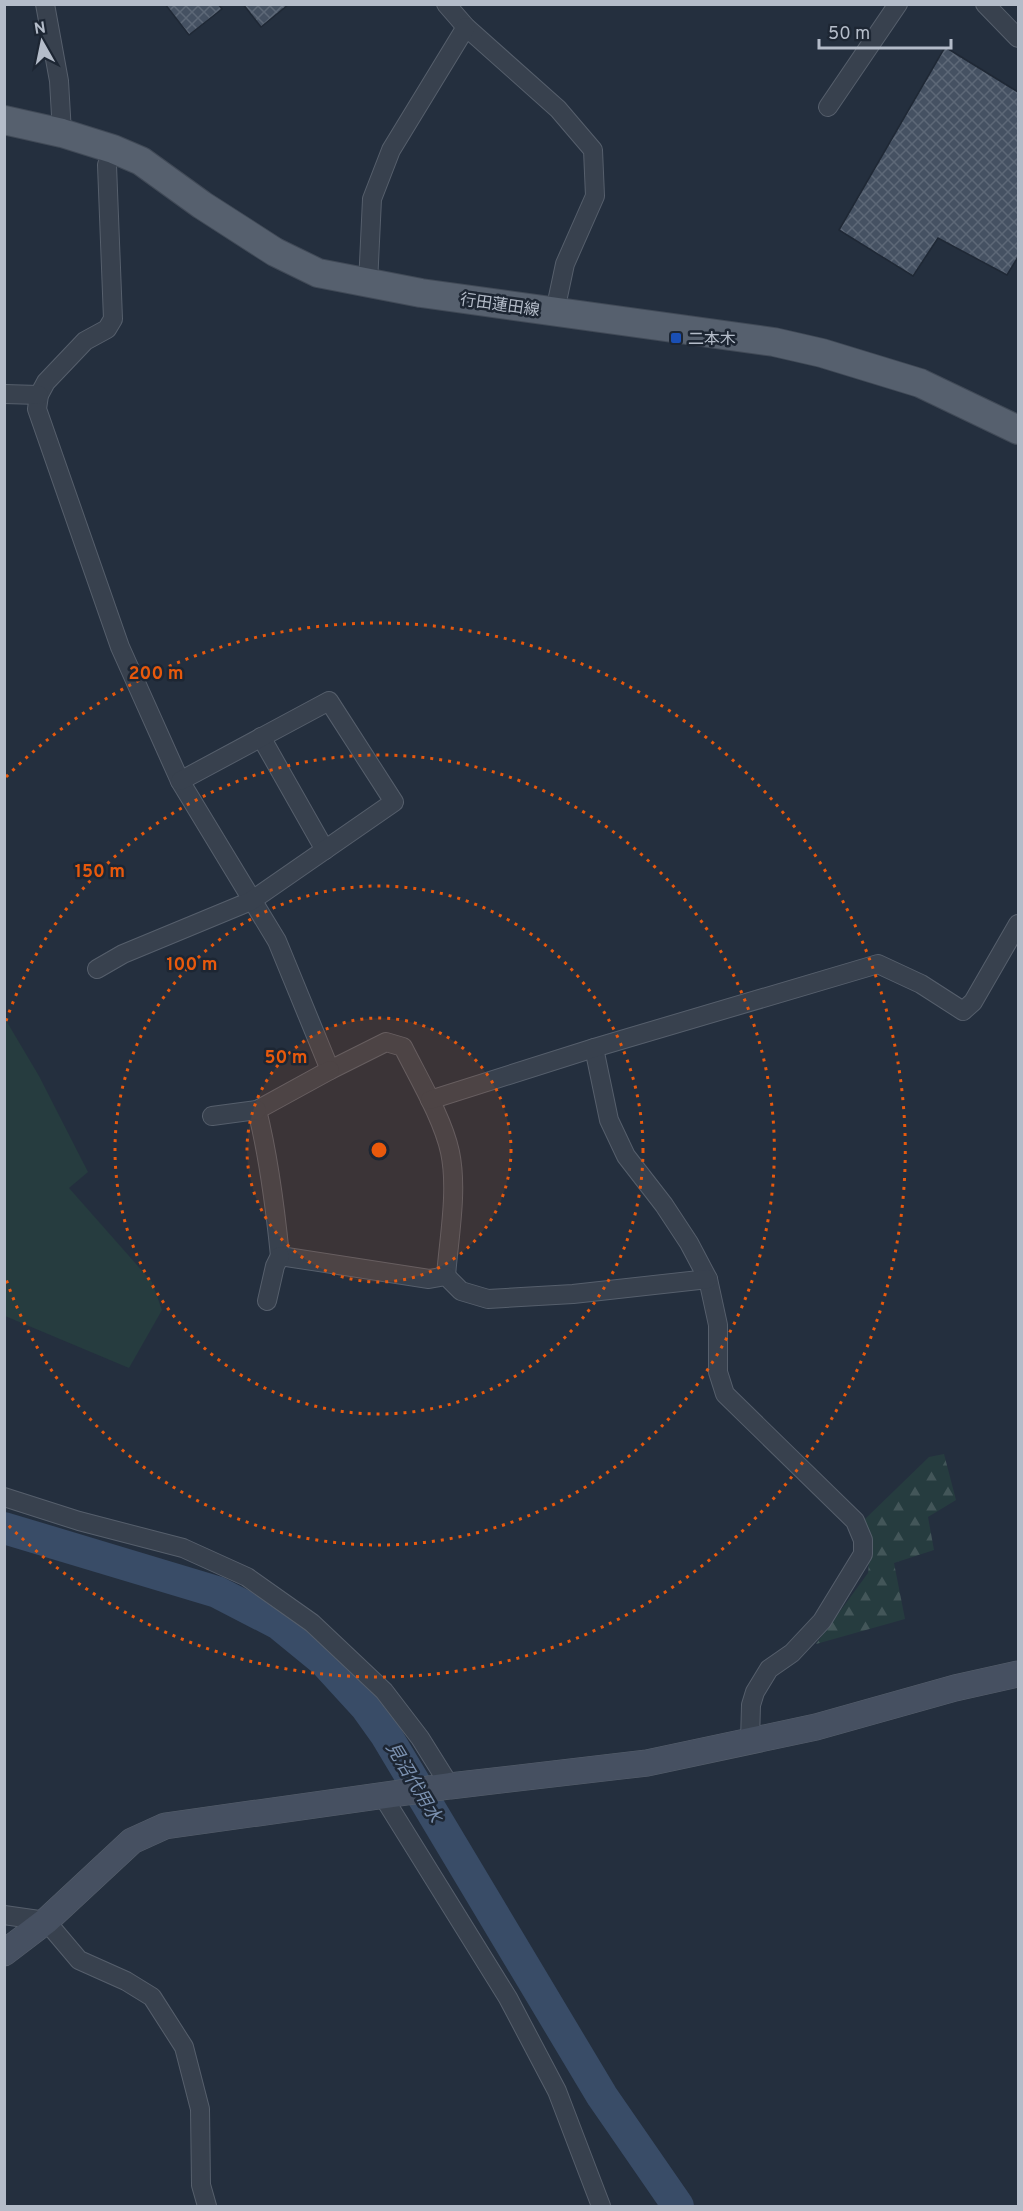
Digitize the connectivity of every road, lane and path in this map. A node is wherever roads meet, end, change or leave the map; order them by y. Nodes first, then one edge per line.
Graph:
1 (45, 4) edge
2 (446, 4) edge
3 (898, 4) edge
4 (985, 4) edge
5 (466, 27) junction
6 (1018, 38) edge
7 (828, 107) dead end
8 (4, 120) edge
9 (62, 133) junction
10 (113, 149) junction
11 (368, 284) junction
12 (555, 311) junction
13 (4, 394) edge
14 (39, 394) junction
15 (1018, 430) edge
16 (261, 738) junction
17 (180, 782) junction
18 (325, 850) junction
19 (251, 901) junction
20 (1018, 924) edge
21 (97, 969) dead end
22 (594, 1048) junction
23 (330, 1070) junction
24 (430, 1100) junction
25 (256, 1110) junction
26 (212, 1116) dead end
27 (280, 1256) junction
28 (446, 1276) junction
29 (708, 1279) junction
30 (267, 1301) dead end
31 (4, 1497) edge
32 (1018, 1674) edge
33 (750, 1741) junction
34 (447, 1786) junction
35 (388, 1794) junction
36 (4, 1915) edge
37 (46, 1921) junction
38 (4, 1953) edge
39 (207, 2206) edge
40 (602, 2206) edge

1 - 9 street
2 - 5 street
3 - 7 street
4 - 6 street
5 - 11 street
5 - 12 street
8 - 9 main road, 行田蓮田線
9 - 10 main road, 行田蓮田線
10 - 11 main road, 行田蓮田線
10 - 14 street
11 - 12 main road, 行田蓮田線
12 - 15 main road, 行田蓮田線
13 - 14 street
14 - 17 street
16 - 17 street
16 - 18 street
16 - 18 street
17 - 19 street
18 - 19 street
19 - 21 street
19 - 23 street
20 - 22 street
22 - 24 street
22 - 29 street
23 - 24 street
23 - 25 street
24 - 28 street
25 - 26 street
25 - 27 street
27 - 28 street
27 - 30 street
28 - 29 street
29 - 33 street
31 - 34 street
32 - 33 street
33 - 34 street
34 - 35 street
35 - 37 street
35 - 40 street
36 - 37 street
37 - 38 street
37 - 39 street

